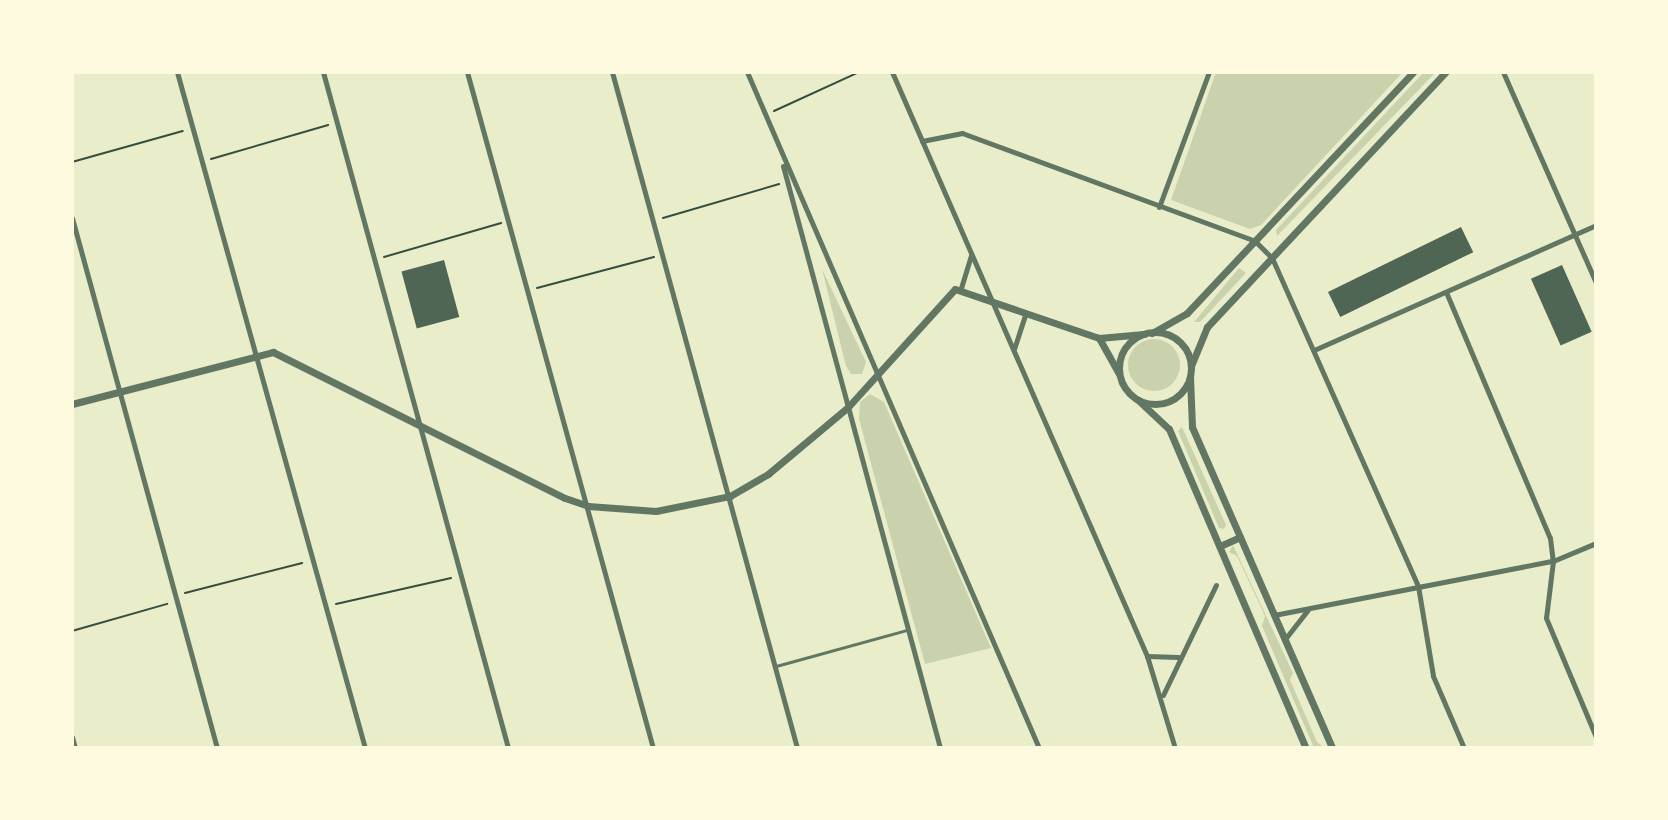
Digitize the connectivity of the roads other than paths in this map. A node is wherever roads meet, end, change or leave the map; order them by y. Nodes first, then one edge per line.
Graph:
1 (177, 72) edge
2 (323, 72) edge
3 (467, 72) edge
4 (612, 72) edge
5 (747, 72) edge
6 (892, 72) edge
7 (1209, 72) edge
8 (1413, 72) edge
9 (1446, 72) edge
10 (1503, 72) edge
11 (922, 141) junction
12 (779, 151) junction
13 (1159, 207) junction
14 (72, 218) edge
15 (1596, 225) edge
16 (1575, 234) junction
17 (1255, 241) junction
18 (971, 254) junction
19 (1272, 258) junction
20 (1596, 283) edge
21 (961, 288) junction
22 (1446, 292) junction
23 (991, 298) junction
24 (1027, 312) junction
25 (1148, 334) junction
26 (1099, 338) junction
27 (1314, 350) junction
28 (255, 354) junction
29 (1013, 354) junction
30 (1191, 366) junction
31 (877, 371) junction
32 (1120, 377) junction
33 (1190, 377) junction
34 (120, 391) junction
35 (1138, 400) junction
36 (72, 404) edge
37 (848, 407) junction
38 (421, 426) junction
39 (730, 496) junction
40 (588, 506) junction
41 (1240, 537) junction
42 (1596, 543) edge
43 (1220, 546) junction
44 (1553, 561) junction
45 (1216, 585) dead end
46 (1418, 586) junction
47 (1309, 609) junction
48 (1273, 615) junction
49 (907, 630) junction
50 (1285, 640) junction
51 (1147, 656) junction
52 (1179, 657) junction
53 (776, 666) junction
54 (1163, 695) junction
55 (72, 737) edge
56 (1596, 737) edge
57 (75, 748) edge
58 (217, 748) edge
59 (365, 748) edge
60 (508, 748) edge
61 (653, 748) edge
62 (797, 748) edge
63 (940, 748) edge
64 (1039, 748) edge
65 (1175, 748) edge
66 (1306, 748) edge
67 (1332, 748) edge
68 (1464, 748) edge

1 - 28 street
2 - 38 street
3 - 40 street
4 - 39 street
5 - 12 street
6 - 11 street
7 - 13 street
8 - 17 street
9 - 19 street
10 - 16 street
11 - 13 street
11 - 18 street
12 - 31 street
12 - 37 street
13 - 17 street
14 - 34 street
15 - 16 street
16 - 20 street
16 - 22 street
17 - 19 street
17 - 25 street
18 - 21 street
18 - 23 street
19 - 27 street
19 - 30 street
21 - 23 street
21 - 31 street
22 - 27 street
22 - 44 street
23 - 24 street
23 - 29 street
24 - 26 street
24 - 29 street
25 - 26 street
25 - 30 street
25 - 32 street
26 - 32 street
27 - 46 street
28 - 34 street
28 - 38 street
28 - 59 street
29 - 51 street
30 - 33 street
31 - 37 street
31 - 64 street
32 - 35 street
33 - 35 street
33 - 41 street
34 - 36 street
34 - 58 street
35 - 43 street
37 - 39 street
37 - 49 street
38 - 40 street
38 - 60 street
39 - 40 street
39 - 53 street
40 - 61 street
41 - 43 street
41 - 48 street
42 - 44 street
43 - 66 street
44 - 46 street
44 - 56 street
45 - 52 street
46 - 47 street
46 - 68 street
47 - 48 street
47 - 50 street
48 - 50 street
49 - 53 lane
49 - 63 street
50 - 67 street
51 - 52 street
51 - 54 street
52 - 54 street
53 - 62 street
54 - 65 street
55 - 57 street

